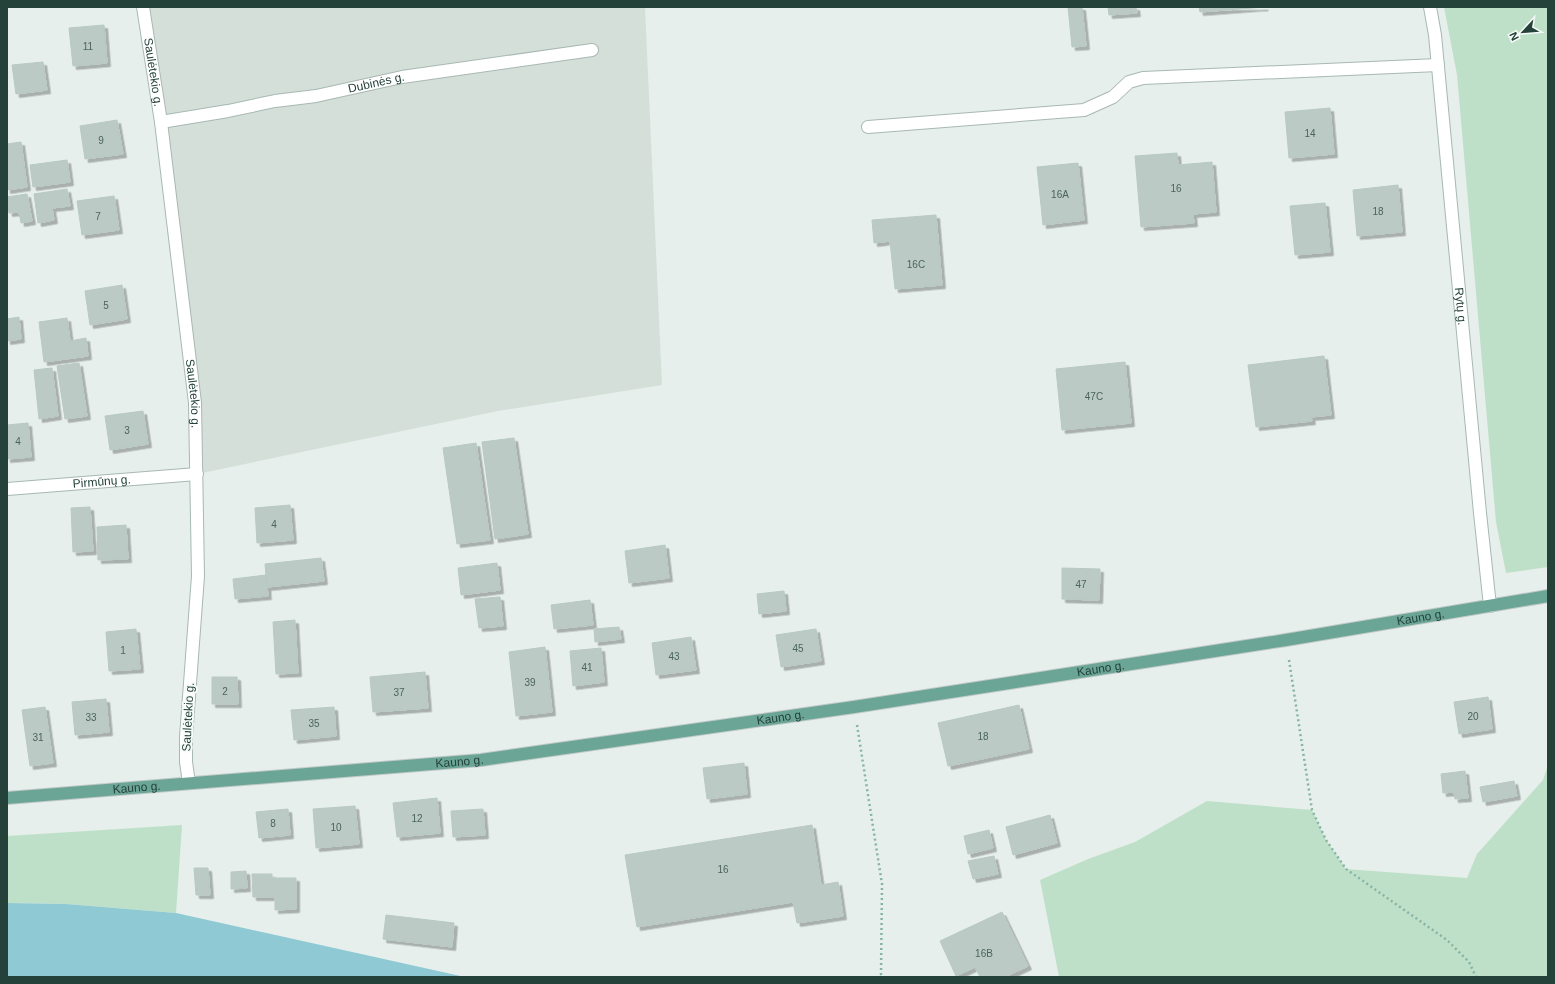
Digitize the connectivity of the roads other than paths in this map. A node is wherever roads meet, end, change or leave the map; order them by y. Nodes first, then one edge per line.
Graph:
1 (143, 7) edge
2 (1430, 7) edge
3 (592, 50) dead end
4 (1438, 65) junction
5 (161, 122) junction
6 (868, 127) dead end
7 (197, 474) junction
8 (7, 489) edge
9 (1548, 596) edge
10 (1490, 606) junction
11 (189, 783) junction
12 (7, 798) edge

1 - 5 street, Saulėtekio g.
2 - 4 street, Rytų g.
3 - 5 street, Dubinės g.
4 - 6 street
4 - 10 street, Rytų g.
5 - 7 street, Saulėtekio g.
7 - 8 street, Pirmūnų g.
7 - 11 street, Saulėtekio g.
9 - 10 main road, Kauno g.
10 - 11 main road, Kauno g.
11 - 12 main road, Kauno g.

